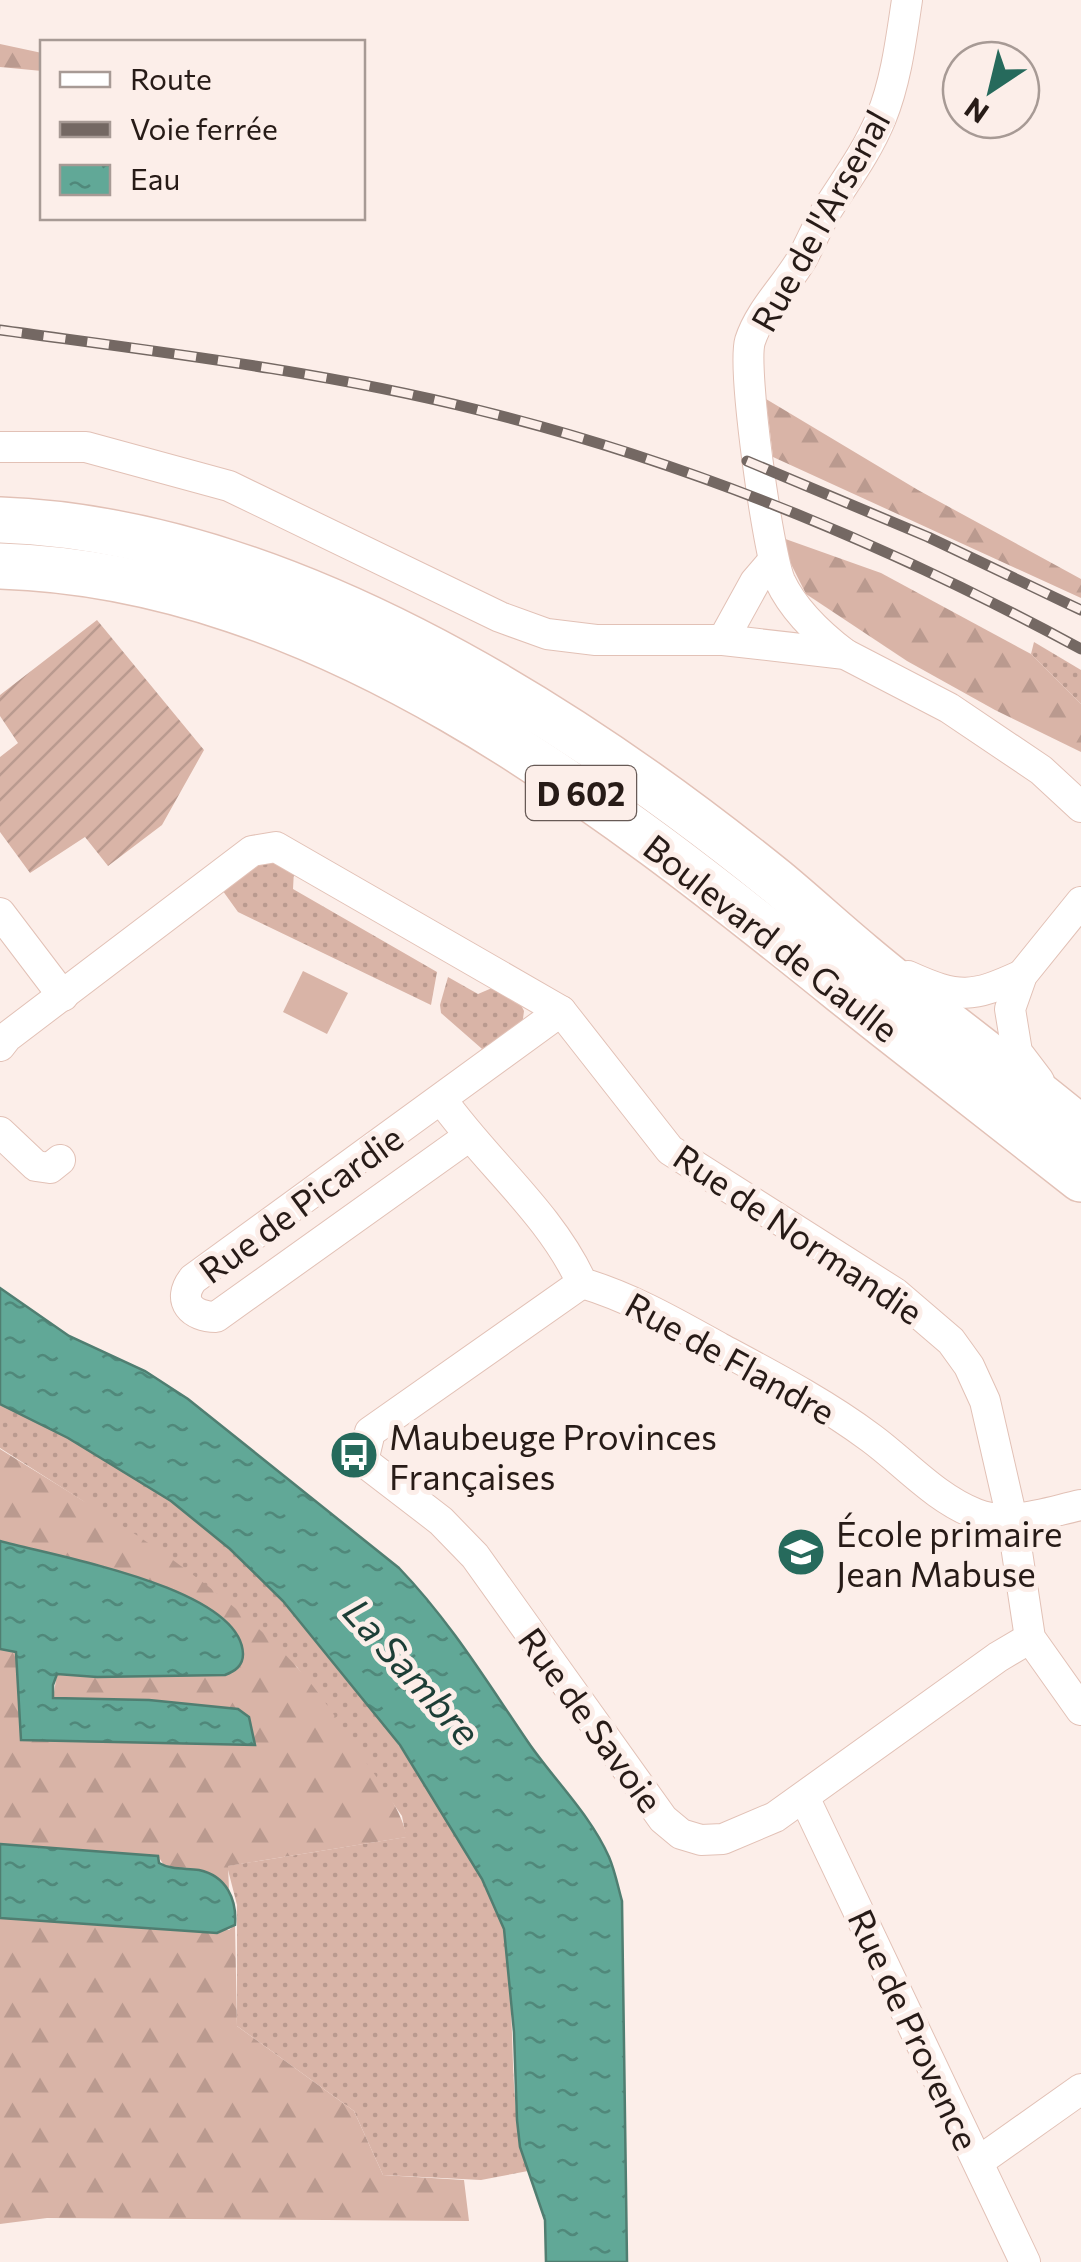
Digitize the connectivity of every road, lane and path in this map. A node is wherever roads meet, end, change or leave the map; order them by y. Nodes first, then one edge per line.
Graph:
1 (907, 0) edge
2 (0, 448) edge
3 (0, 520) edge
4 (772, 561) junction
5 (0, 566) edge
6 (723, 640) junction
7 (846, 654) junction
8 (1081, 807) edge
9 (1081, 902) edge
10 (6, 931) edge
11 (862, 956) junction
12 (1022, 975) junction
13 (985, 992) junction
14 (63, 996) junction
15 (561, 1011) junction
16 (969, 1040) junction
17 (0, 1046) edge
18 (968, 1091) junction
19 (442, 1100) junction
20 (1071, 1120) edge
21 (0, 1132) edge
22 (468, 1137) junction
23 (60, 1160) dead end
24 (1081, 1180) edge
25 (582, 1283) junction
26 (1081, 1505) edge
27 (1012, 1519) junction
28 (1030, 1638) junction
29 (1081, 1710) edge
30 (804, 1797) junction
31 (1081, 2089) edge
32 (978, 2162) junction
33 (1026, 2262) edge

1 - 4 street, Rue de l'Arsenal
2 - 6 street
3 - 11 main road, Boulevard de Gaulle / D 602
4 - 6 street
4 - 7 street
5 - 18 main road, Boulevard de Gaulle / D 602
6 - 7 street
7 - 8 street
9 - 12 street
10 - 14 street
11 - 13 street
11 - 16 main road, Boulevard de Gaulle / D 602
12 - 13 street
12 - 20 street
13 - 16 street
14 - 15 street, Rue de Normandie
14 - 17 street
15 - 19 street, Rue de Picardie
15 - 27 street, Rue de Normandie
16 - 18 street
16 - 20 main road, Boulevard de Gaulle / D 602
18 - 24 main road, Boulevard de Gaulle / D 602
19 - 22 street, Rue de Flandre
19 - 22 street, Rue de Picardie
21 - 23 street
22 - 25 street, Rue de Flandre
25 - 27 street, Rue de Flandre
25 - 30 street, Rue de Savoie
26 - 27 street, Rue de Flandre
27 - 28 street, Rue de Normandie
28 - 29 street
28 - 30 street, Rue de Savoie
30 - 32 street, Rue de Provence
31 - 32 street
32 - 33 street, Rue de Provence

